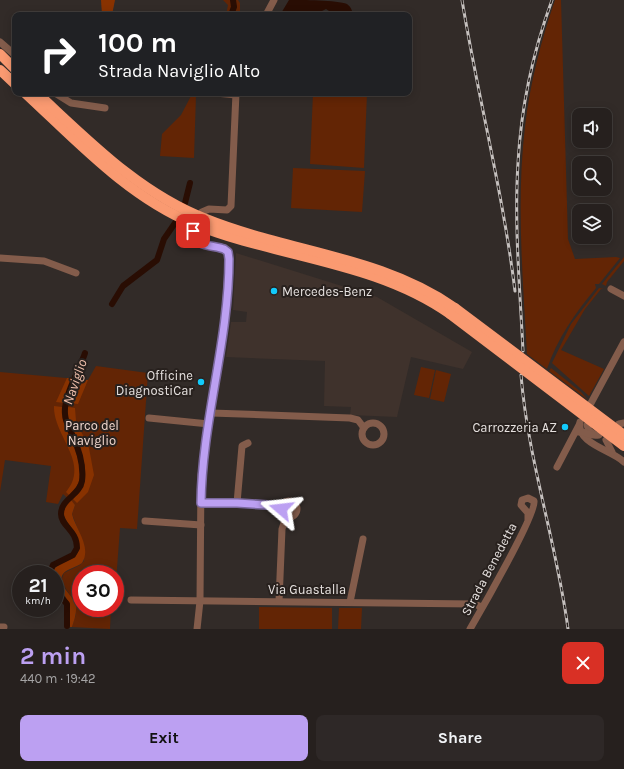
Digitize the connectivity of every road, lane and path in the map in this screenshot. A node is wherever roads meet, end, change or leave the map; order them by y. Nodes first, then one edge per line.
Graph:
1 (274, 0) edge
2 (268, 12) edge
3 (0, 42) edge
4 (12, 52) edge
5 (0, 54) edge
6 (0, 59) edge
7 (12, 66) edge
8 (0, 70) edge
9 (12, 70) edge
10 (0, 80) edge
11 (12, 81) edge
12 (12, 88) edge
13 (23, 96) edge
14 (28, 96) edge
15 (40, 96) edge
16 (60, 96) edge
17 (236, 96) edge
18 (105, 108) dead end
19 (62, 127) junction
20 (202, 212) dead end
21 (193, 230) dead end
22 (0, 258) edge
23 (76, 273) dead end
24 (611, 289) dead end
25 (624, 296) edge
26 (453, 311) junction
27 (624, 342) edge
28 (591, 403) dead end
29 (211, 413) junction
30 (149, 418) dead end
31 (583, 423) junction
32 (209, 424) junction
33 (364, 428) dead end
34 (580, 432) junction
35 (624, 435) edge
36 (572, 436) junction
37 (588, 440) junction
38 (606, 440) dead end
39 (248, 443) dead end
40 (569, 444) junction
41 (624, 446) edge
42 (614, 454) junction
43 (624, 457) edge
44 (624, 462) edge
45 (557, 467) dead end
46 (201, 503) junction
47 (237, 503) junction
48 (282, 506) junction
49 (286, 517) junction
50 (528, 520) dead end
51 (145, 521) dead end
52 (200, 525) junction
53 (364, 540) dead end
54 (130, 600) dead end
55 (200, 601) junction
56 (279, 601) junction
57 (350, 602) junction
58 (482, 607) junction
59 (197, 629) edge
60 (470, 629) edge

1 - 2 street
3 - 4 street
5 - 7 highway
6 - 9 highway
8 - 11 highway
10 - 12 highway
13 - 19 highway
14 - 19 highway
15 - 26 highway
16 - 18 street
17 - 20 street
19 - 26 highway
21 - 29 street
22 - 23 street
24 - 25 street
26 - 35 highway, bridge
26 - 41 highway, bridge
27 - 28 street
29 - 32 street
29 - 33 street
30 - 32 street
31 - 34 street
31 - 34 street
31 - 36 street
32 - 46 street
34 - 36 street
34 - 37 street
36 - 40 street
37 - 40 street
37 - 42 street
38 - 42 street
39 - 47 street
40 - 45 street
42 - 43 street
42 - 44 street
46 - 47 street
46 - 52 street
47 - 48 street
48 - 49 street
48 - 49 street
49 - 56 street
50 - 58 street, Strada Benedetta
51 - 52 street
52 - 55 street
53 - 57 street
54 - 55 street, Via Guastalla
55 - 56 street, Via Guastalla
55 - 59 street
56 - 57 street, Via Guastalla
57 - 58 street, Via Guastalla
58 - 60 street, Strada Benedetta

